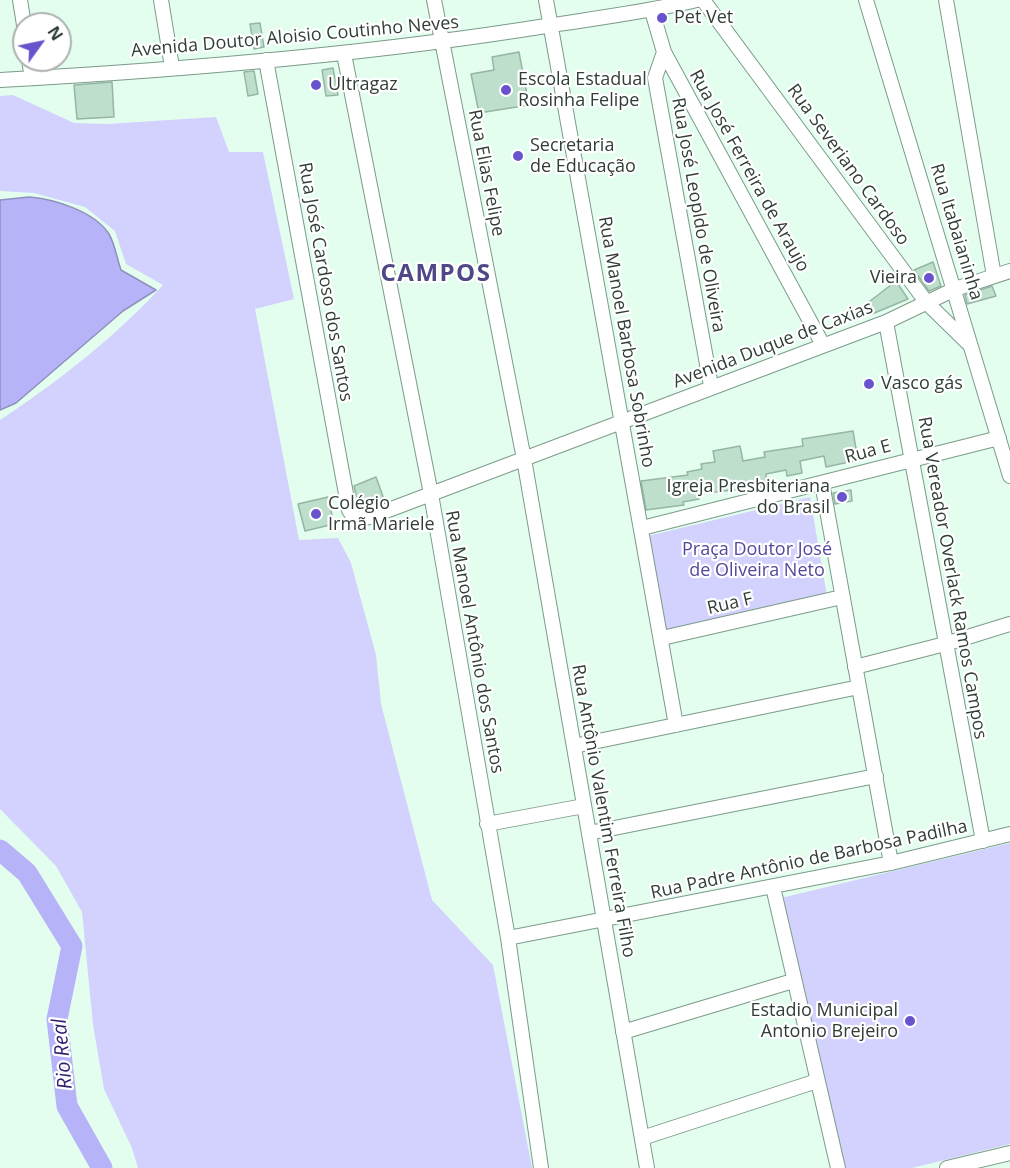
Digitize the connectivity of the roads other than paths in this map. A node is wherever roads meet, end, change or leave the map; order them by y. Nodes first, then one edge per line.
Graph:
1 (161, 0) edge
2 (434, 0) edge
3 (546, 0) edge
4 (698, 0) edge
5 (703, 0) edge
6 (866, 0) edge
7 (946, 0) edge
8 (652, 11) junction
9 (550, 26) junction
10 (442, 43) junction
11 (663, 52) junction
12 (344, 54) junction
13 (266, 60) junction
14 (172, 67) junction
15 (31, 72) edge
16 (32, 78) junction
17 (0, 80) edge
18 (1010, 271) edge
19 (994, 276) junction
20 (955, 289) junction
21 (927, 303) junction
22 (886, 322) junction
23 (823, 345) junction
24 (971, 346) junction
25 (711, 386) junction
26 (623, 423) junction
27 (999, 438) junction
28 (524, 459) junction
29 (911, 459) junction
30 (1010, 476) edge
31 (822, 483) junction
32 (431, 494) junction
33 (349, 510) joint
34 (642, 528) junction
35 (842, 597) junction
36 (1010, 624) edge
37 (662, 638) junction
38 (945, 644) junction
39 (855, 667) junction
40 (859, 687) junction
41 (676, 725) junction
42 (574, 746) junction
43 (876, 776) junction
44 (584, 806) junction
45 (486, 824) junction
46 (589, 833) junction
47 (1010, 834) edge
48 (983, 841) junction
49 (891, 863) junction
50 (773, 887) junction
51 (603, 921) junction
52 (508, 938) junction
53 (793, 981) junction
54 (622, 1032) junction
55 (817, 1081) junction
56 (642, 1138) junction
57 (1010, 1153) edge
58 (541, 1168) edge
59 (647, 1168) edge
60 (838, 1168) edge
61 (948, 1168) edge

1 - 14 street
2 - 10 street, Rua Elias Felipe
3 - 9 street, Rua Manoel Barbosa Sobrinho
4 - 8 street, Avenida Doutor Aloisio Coutinho Neves
5 - 21 street, Rua Severiano Cardoso
6 - 20 street, Rua Itabaianinha
7 - 19 street
8 - 9 street, Avenida Doutor Aloisio Coutinho Neves
8 - 11 street, Rua José Ferreira de Araujo
9 - 10 street, Avenida Doutor Aloisio Coutinho Neves
9 - 26 street, Rua Manoel Barbosa Sobrinho
10 - 12 street, Avenida Doutor Aloisio Coutinho Neves
10 - 28 street, Rua Elias Felipe
11 - 23 street, Rua José Ferreira de Araujo
11 - 25 street, Rua José Leopldo de Oliveira
12 - 13 street, Avenida Doutor Aloisio Coutinho Neves
12 - 32 street, Rua Manoel Antônio dos Santos
13 - 14 street, Avenida Doutor Aloisio Coutinho Neves
13 - 33 street, Rua José Cardoso dos Santos
14 - 16 street, Avenida Doutor Aloisio Coutinho Neves
15 - 16 street
16 - 17 street, Avenida Doutor Aloisio Coutinho Neves
18 - 19 street, Avenida Duque de Caxias
19 - 20 street, Avenida Duque de Caxias
20 - 21 street, Avenida Duque de Caxias
20 - 24 street, Rua Itabaianinha
21 - 22 street, Avenida Duque de Caxias
21 - 24 street, Rua Severiano Cardoso
22 - 23 street, Avenida Duque de Caxias
22 - 29 street, Rua Vereador Overlack Ramos Campos
23 - 25 street, Avenida Duque de Caxias
24 - 27 street, Rua Itabaianinha
25 - 26 street, Avenida Duque de Caxias
26 - 28 street, Avenida Duque de Caxias
26 - 34 street, Rua Manoel Barbosa Sobrinho
27 - 29 street, Rua E
27 - 30 street, Rua Itabaianinha
28 - 32 street, Avenida Duque de Caxias
28 - 42 street, Rua Antônio Valentim Ferreira Filho
29 - 31 street, Rua E
29 - 38 street, Rua Vereador Overlack Ramos Campos
31 - 34 street, Rua E
31 - 35 street
32 - 33 street, Avenida Duque de Caxias
32 - 45 street, Rua Manoel Antônio dos Santos
34 - 37 street, Rua Manoel Barbosa Sobrinho
35 - 37 street, Rua F
35 - 39 street
36 - 38 street
37 - 41 street, Rua Manoel Barbosa Sobrinho
38 - 39 street
38 - 48 street, Rua Vereador Overlack Ramos Campos
39 - 40 street
40 - 41 street
40 - 43 street
41 - 42 street
42 - 44 street, Rua Antônio Valentim Ferreira Filho
43 - 46 street
43 - 49 street
44 - 45 street
44 - 46 street, Rua Antônio Valentim Ferreira Filho
45 - 52 street, Rua Manoel Antônio dos Santos
46 - 51 street, Rua Antônio Valentim Ferreira Filho
47 - 48 street, Rua Padre Antônio de Barbosa Padilha
48 - 49 street, Rua Padre Antônio de Barbosa Padilha
49 - 50 street, Rua Padre Antônio de Barbosa Padilha
50 - 51 street, Rua Padre Antônio de Barbosa Padilha
50 - 53 street
51 - 52 street, Rua Padre Antônio de Barbosa Padilha
51 - 54 street, Rua Antônio Valentim Ferreira Filho
52 - 58 street, Rua Manoel Antônio dos Santos
53 - 54 street
53 - 55 street
54 - 56 street, Rua Antônio Valentim Ferreira Filho
55 - 56 street
55 - 60 street
56 - 59 street, Rua Antônio Valentim Ferreira Filho
57 - 61 street

